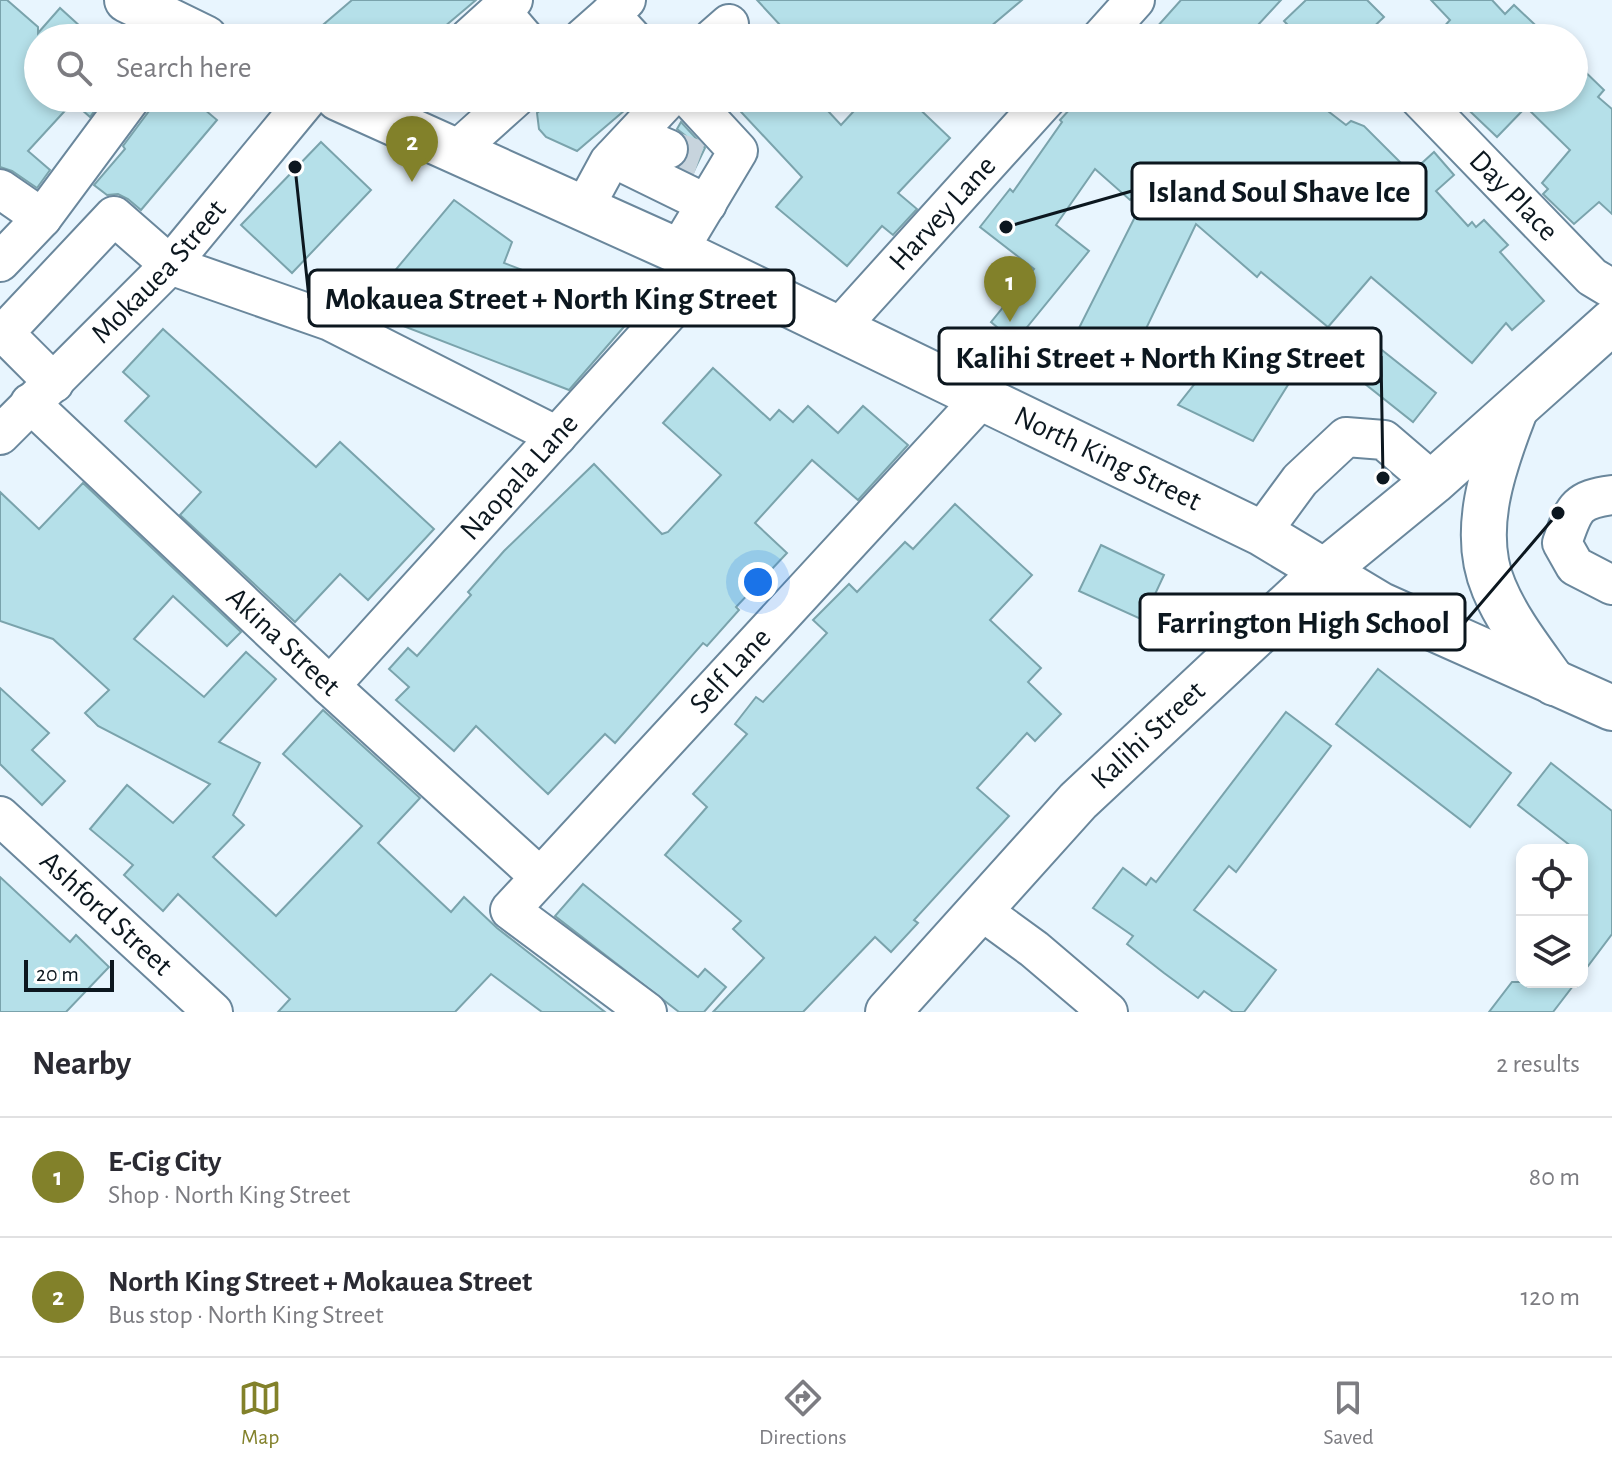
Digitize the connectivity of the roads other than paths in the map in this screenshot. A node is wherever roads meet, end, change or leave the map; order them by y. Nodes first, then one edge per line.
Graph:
1 (127, 0) edge
2 (1135, 0) edge
3 (169, 24) edge
4 (1114, 24) edge
5 (121, 112) edge
6 (296, 112) edge
7 (369, 112) edge
8 (499, 112) edge
9 (669, 112) edge
10 (702, 112) edge
11 (1034, 112) edge
12 (1433, 112) edge
13 (456, 151) junction
14 (668, 155) junction
15 (0, 189) edge
16 (707, 204) junction
17 (584, 208) junction
18 (42, 218) junction
19 (694, 260) junction
20 (0, 262) edge
21 (170, 265) junction
22 (1612, 289) edge
23 (1612, 322) edge
24 (838, 329) junction
25 (42, 393) junction
26 (982, 398) junction
27 (1516, 407) junction
28 (0, 435) edge
29 (557, 436) junction
30 (1433, 482) junction
31 (1612, 495) edge
32 (1261, 533) junction
33 (1322, 573) junction
34 (1612, 585) edge
35 (1554, 683) junction
36 (330, 686) junction
37 (1612, 708) edge
38 (0, 816) edge
39 (539, 876) junction
40 (979, 909) junction
41 (213, 1012) edge
42 (647, 1012) edge
43 (888, 1012) edge
44 (1108, 1012) edge

1 - 3 main road
2 - 4 street
5 - 18 street
6 - 21 street, Mokauea Street
7 - 13 main road, North King Street
8 - 13 street
9 - 14 street
10 - 14 street
11 - 24 street, Harvey Lane
12 - 22 street, Day Place
13 - 17 main road, North King Street
14 - 16 street, Naopala Lane
14 - 16 street
14 - 17 street
15 - 18 street
16 - 19 street, Naopala Lane
17 - 19 main road, North King Street
18 - 20 street
19 - 24 main road, North King Street
19 - 29 street, Naopala Lane
21 - 25 street, Mokauea Street
21 - 25 street, Akina Street
21 - 29 street
23 - 27 main road, Kalihi Street
24 - 26 main road, North King Street
25 - 28 street, Mokauea Street
25 - 36 street, Akina Street
26 - 32 main road, North King Street
26 - 39 street, Self Lane
27 - 30 main road, Kalihi Street
27 - 35 main road
29 - 36 street, Naopala Lane
30 - 32 street
30 - 33 main road, Kalihi Street
31 - 34 street
32 - 33 main road, North King Street
33 - 35 main road, North King Street
33 - 40 main road, Kalihi Street
35 - 37 main road, North King Street
36 - 39 street, Akina Street
38 - 41 street, Ashford Street
39 - 42 street, Self Lane
40 - 43 main road, Kalihi Street
40 - 44 street

